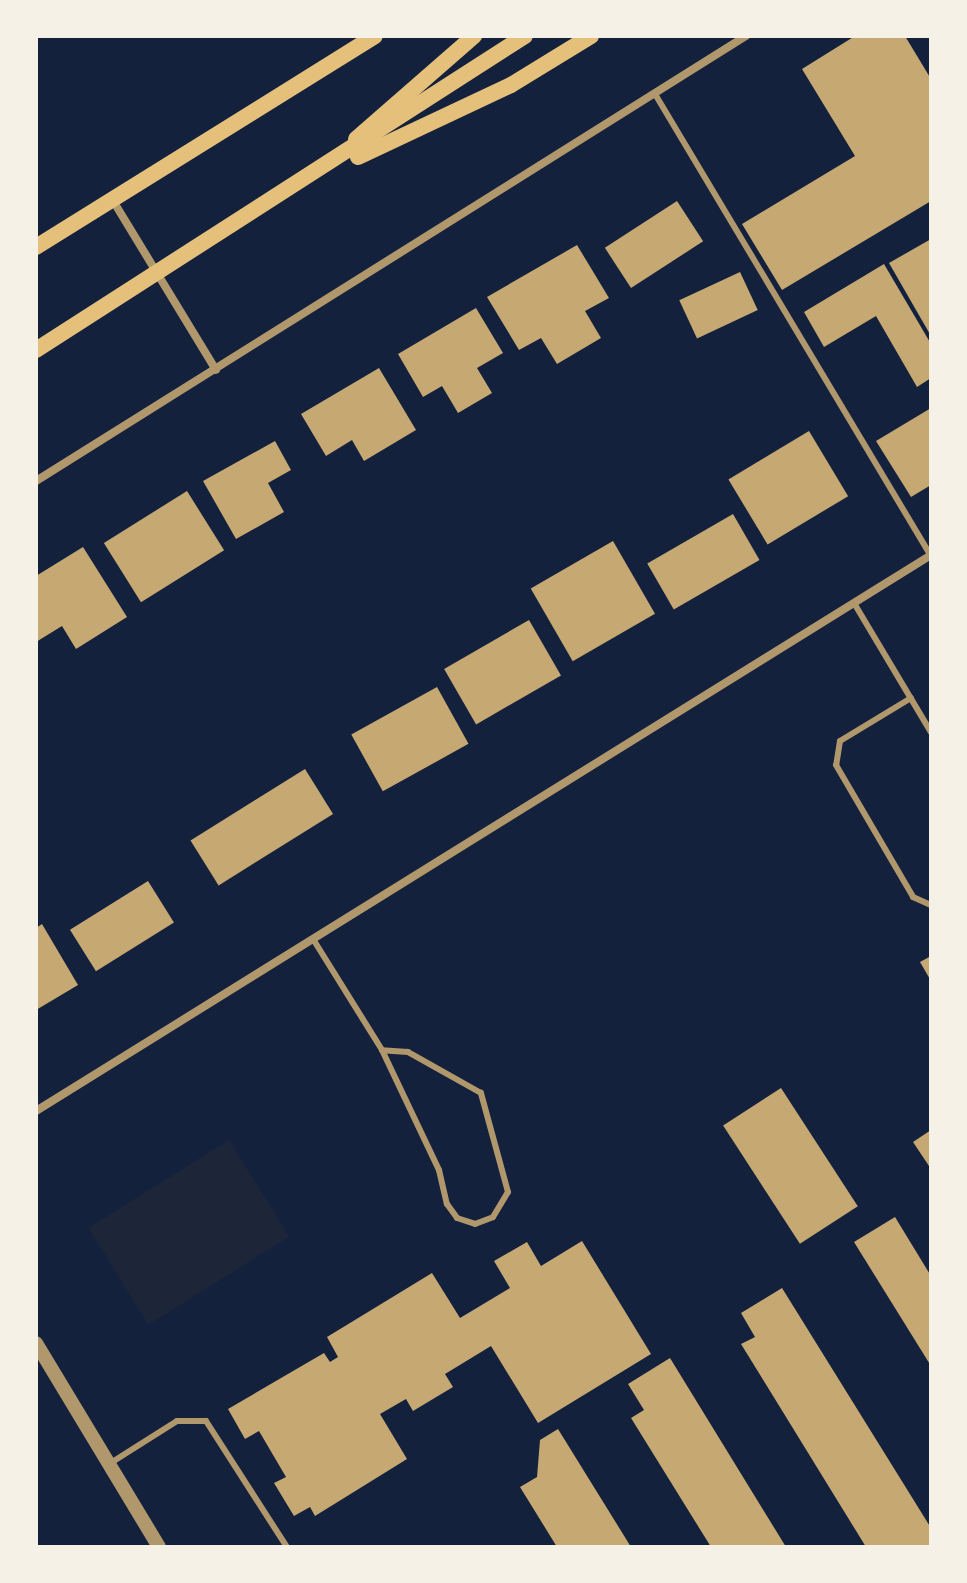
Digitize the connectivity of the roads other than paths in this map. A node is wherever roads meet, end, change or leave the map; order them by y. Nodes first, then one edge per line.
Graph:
1 (375, 36) edge
2 (474, 36) edge
3 (525, 36) edge
4 (591, 36) edge
5 (746, 36) edge
6 (655, 94) junction
7 (317, 176) junction
8 (112, 199) junction
9 (36, 247) edge
10 (157, 274) junction
11 (36, 350) edge
12 (216, 370) junction
13 (36, 481) edge
14 (931, 555) edge
15 (854, 603) junction
16 (911, 698) junction
17 (931, 732) edge
18 (931, 905) edge
19 (313, 939) junction
20 (382, 1050) junction
21 (36, 1111) edge
22 (36, 1343) edge
23 (109, 1464) junction
24 (159, 1547) edge
25 (287, 1547) edge

1 - 8 main road
2 - 7 main road
3 - 7 main road
4 - 7 main road
5 - 6 street
6 - 12 street
6 - 14 lane
7 - 10 main road
8 - 9 main road
8 - 10 street
10 - 11 main road
10 - 12 street
12 - 13 street
14 - 15 street
15 - 16 lane
15 - 19 street
16 - 17 lane
16 - 18 lane
19 - 20 lane
19 - 21 street
20 - 20 lane
22 - 23 street
23 - 24 street
23 - 25 lane

